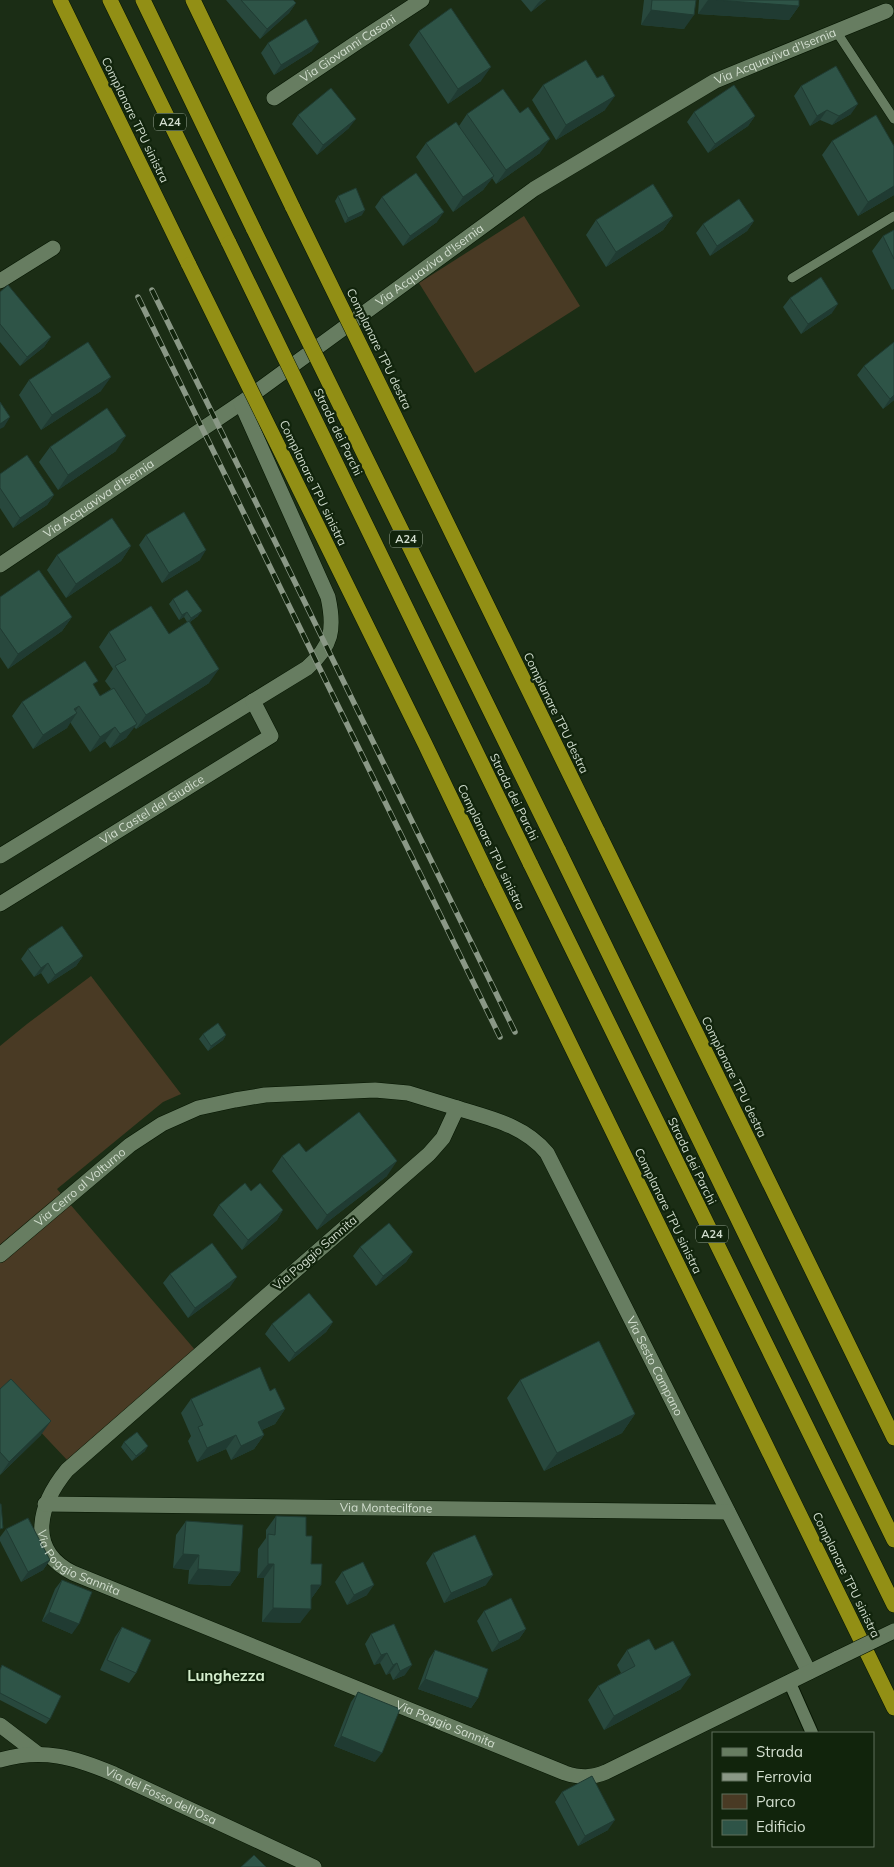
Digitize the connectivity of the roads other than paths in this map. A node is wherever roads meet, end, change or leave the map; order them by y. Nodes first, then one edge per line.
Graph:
1 (60, 0) edge
2 (110, 0) edge
3 (143, 0) edge
4 (193, 0) edge
5 (422, 0) edge
6 (887, 7) edge
7 (836, 32) junction
8 (274, 98) dead end
9 (894, 119) edge
10 (894, 216) edge
11 (53, 248) dead end
12 (792, 278) dead end
13 (0, 281) edge
14 (240, 403) junction
15 (0, 565) edge
16 (252, 701) junction
17 (0, 856) edge
18 (0, 904) edge
19 (456, 1108) junction
20 (0, 1255) edge
21 (894, 1438) edge
22 (45, 1504) junction
23 (728, 1512) junction
24 (894, 1540) edge
25 (894, 1606) edge
26 (894, 1631) edge
27 (809, 1672) junction
28 (789, 1681) junction
29 (894, 1708) edge
30 (0, 1725) edge
31 (812, 1732) edge
32 (38, 1754) junction
33 (0, 1760) edge
34 (314, 1867) edge

1 - 29 highway, Complanare TPU sinistra, bridge
2 - 25 highway, Strada dei Parchi / A24, bridge
3 - 24 highway, Strada dei Parchi / A24, bridge
4 - 21 highway, Complanare TPU destra, bridge
5 - 8 street, Via Giovanni Casoni
6 - 7 street, Via Acquaviva d'Isernia
7 - 9 lane
7 - 14 street, Via Acquaviva d'Isernia
10 - 12 lane
11 - 13 street
14 - 15 street, Via Acquaviva d'Isernia
14 - 16 street
16 - 17 street
16 - 18 street, Via Castel del Giudice
19 - 20 street, Via Cerro al Volturno
19 - 22 street, Via Poggio Sannita
19 - 23 street, Via Sesto Campano
22 - 23 street, Via Montecilfone
22 - 28 street, Via Poggio Sannita
23 - 27 street, Via Sesto Campano
26 - 27 street, Via Poggio Sannita, bridge
27 - 28 street, Via Poggio Sannita
28 - 31 street
30 - 32 street
32 - 33 street, Via del Fosso dell'Osa
32 - 34 street, Via del Fosso dell'Osa

